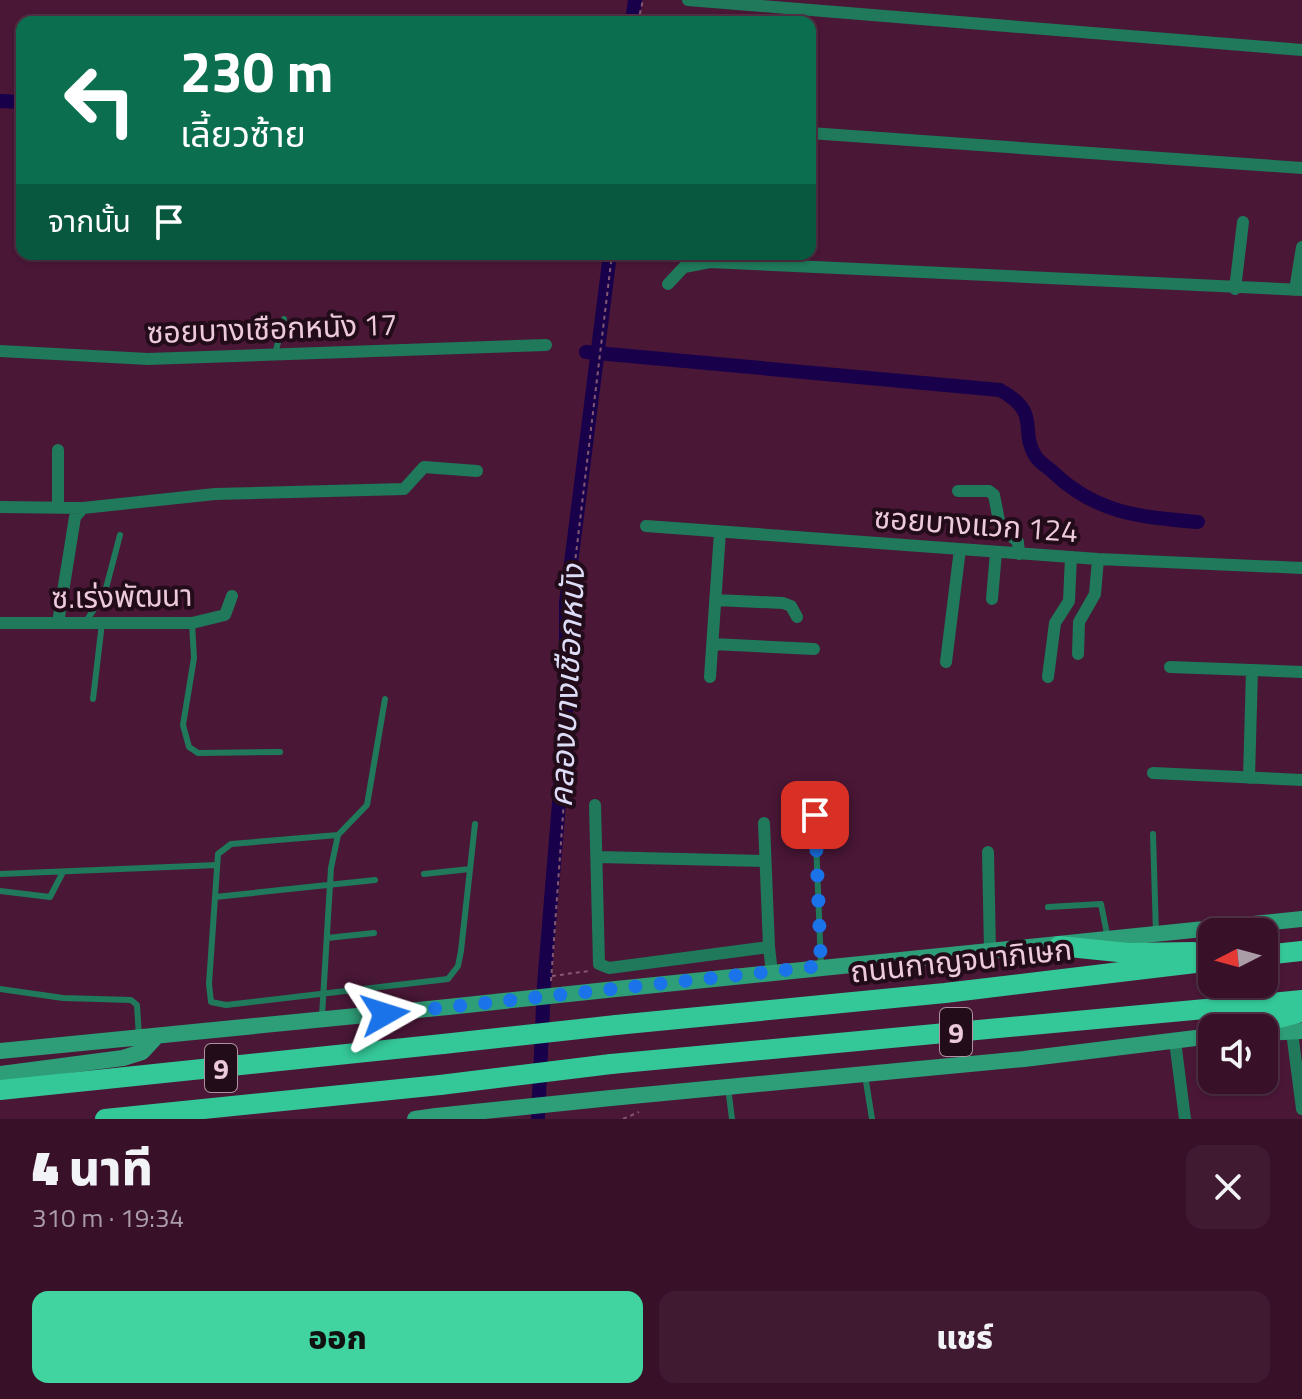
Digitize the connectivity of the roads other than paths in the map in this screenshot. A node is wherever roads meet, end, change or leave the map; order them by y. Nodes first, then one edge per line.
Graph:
1 (688, 0) edge
2 (1302, 50) edge
3 (816, 133) edge
4 (1302, 168) edge
5 (1243, 222) dead end
6 (1302, 247) edge
7 (668, 284) dead end
8 (1235, 289) junction
9 (1299, 290) edge
10 (284, 319) dead end
11 (546, 345) dead end
12 (0, 351) edge
13 (275, 355) junction
14 (58, 450) dead end
15 (477, 471) dead end
16 (958, 491) dead end
17 (0, 506) edge
18 (58, 506) junction
19 (83, 508) junction
20 (646, 526) dead end
21 (720, 532) junction
22 (120, 535) dead end
23 (960, 549) junction
24 (996, 552) junction
25 (1019, 554) junction
26 (1071, 557) junction
27 (1098, 559) junction
28 (1302, 568) edge
29 (232, 596) dead end
30 (992, 599) dead end
31 (715, 600) junction
32 (797, 617) dead end
33 (0, 623) edge
34 (58, 623) junction
35 (85, 623) junction
36 (102, 623) junction
37 (192, 623) junction
38 (713, 644) junction
39 (814, 649) dead end
40 (1078, 654) dead end
41 (946, 662) dead end
42 (1170, 667) dead end
43 (1252, 670) junction
44 (1302, 672) edge
45 (710, 677) dead end
46 (1048, 677) dead end
47 (93, 699) dead end
48 (385, 699) dead end
49 (280, 752) dead end
50 (1153, 773) dead end
51 (1249, 778) junction
52 (1302, 780) edge
53 (595, 805) dead end
54 (815, 815) dead end
55 (764, 823) dead end
56 (475, 824) dead end
57 (1153, 834) dead end
58 (338, 835) junction
59 (988, 852) dead end
60 (598, 857) junction
61 (765, 861) junction
62 (217, 865) junction
63 (470, 869) junction
64 (63, 872) junction
65 (0, 874) edge
66 (424, 874) dead end
67 (375, 880) dead end
68 (331, 886) junction
69 (0, 891) edge
70 (215, 897) junction
71 (1048, 907) dead end
72 (1302, 919) edge
73 (374, 933) dead end
74 (1156, 935) junction
75 (327, 938) junction
76 (1108, 940) junction
77 (1059, 946) junction
78 (769, 947) junction
79 (990, 951) junction
80 (1198, 951) edge
81 (1302, 951) edge
82 (1278, 953) edge
83 (1198, 963) edge
84 (821, 966) junction
85 (772, 973) junction
86 (0, 989) edge
87 (324, 993) junction
88 (1302, 1000) edge
89 (1302, 1012) edge
90 (1278, 1018) edge
91 (322, 1020) junction
92 (1297, 1031) edge
93 (148, 1037) junction
94 (1198, 1038) edge
95 (1175, 1041) junction
96 (0, 1051) edge
97 (0, 1074) edge
98 (865, 1074) junction
99 (728, 1087) junction
100 (0, 1090) edge
101 (1302, 1109) edge
102 (105, 1119) edge
103 (415, 1119) edge
104 (732, 1119) edge
105 (872, 1119) edge
106 (1185, 1119) edge

1 - 2 street
3 - 4 street
5 - 8 street
6 - 9 street
7 - 8 street
8 - 9 street
10 - 13 lane
11 - 13 street, ซอยบางเชือกหนัง 17
12 - 13 street, ซอยบางเชือกหนัง 17
14 - 18 street
15 - 19 street
16 - 25 street
17 - 18 street
18 - 19 street
19 - 34 street
20 - 21 street, ซอยบางแวก 124
21 - 23 street, ซอยบางแวก 124
21 - 31 street
22 - 35 lane
23 - 24 street, ซอยบางแวก 124
23 - 41 street
24 - 25 street, ซอยบางแวก 124
24 - 30 street
25 - 26 street, ซอยบางแวก 124
26 - 27 street, ซอยบางแวก 124
26 - 46 street
27 - 28 street, ซอยบางแวก 124
27 - 40 street
29 - 37 street, ซ.เร่งพัฒนา
31 - 32 street
31 - 38 street
33 - 34 street, ซ.เร่งพัฒนา
34 - 35 street, ซ.เร่งพัฒนา
35 - 36 street, ซ.เร่งพัฒนา
36 - 37 street, ซ.เร่งพัฒนา
36 - 47 lane
37 - 49 lane
38 - 39 street
38 - 45 street
42 - 43 street
43 - 44 street
43 - 51 street
48 - 58 lane
50 - 51 street
51 - 52 street
53 - 60 street
54 - 84 lane
55 - 61 street
56 - 63 lane
57 - 74 lane
58 - 62 lane
58 - 68 lane
59 - 79 street
60 - 61 street
60 - 78 street
61 - 78 street
62 - 64 lane
62 - 70 lane
63 - 66 lane
63 - 87 lane
64 - 65 lane
64 - 69 lane
67 - 68 lane
68 - 70 lane
68 - 75 lane
70 - 87 lane
71 - 76 lane
72 - 74 main road
73 - 75 lane
74 - 76 main road
75 - 87 lane
76 - 77 main road
77 - 79 main road
77 - 80 highway
78 - 85 street
79 - 84 main road
81 - 82 highway
83 - 100 highway, ถนนกาญจนาภิเษก / 9, bridge
84 - 85 main road
85 - 91 main road, bridge
86 - 93 lane
87 - 91 lane
88 - 102 highway, 9, bridge
89 - 90 highway
91 - 93 main road
92 - 101 street
93 - 96 main road
93 - 97 main road
94 - 95 main road
95 - 98 main road
95 - 106 street
98 - 99 main road
98 - 105 lane
99 - 103 main road, bridge
99 - 104 lane

